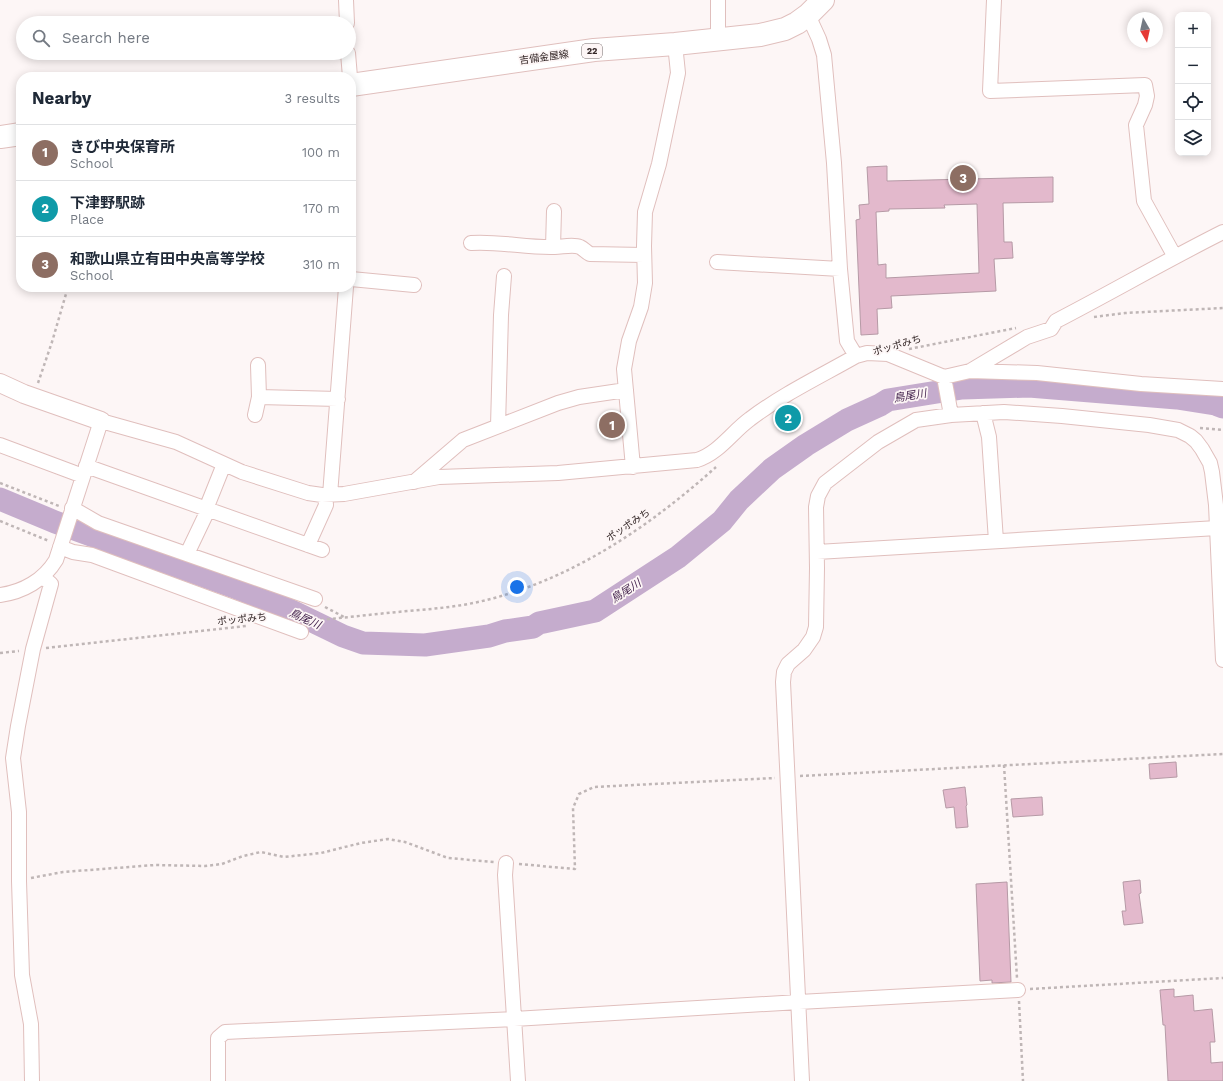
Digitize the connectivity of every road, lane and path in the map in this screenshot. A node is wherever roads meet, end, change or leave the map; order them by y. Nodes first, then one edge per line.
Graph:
1 (346, 0) edge
2 (718, 0) edge
3 (823, 0) edge
4 (994, 0) edge
5 (808, 15) junction
6 (347, 16) edge
7 (718, 39) junction
8 (675, 44) junction
9 (349, 60) edge
10 (350, 72) edge
11 (356, 84) edge
12 (16, 135) edge
13 (0, 137) edge
14 (554, 211) dead end
15 (1223, 232) edge
16 (470, 243) dead end
17 (552, 247) junction
18 (644, 255) junction
19 (1175, 257) junction
20 (717, 262) dead end
21 (840, 269) junction
22 (504, 276) dead end
23 (356, 279) edge
24 (414, 285) dead end
25 (67, 292) edge
26 (346, 292) edge
27 (1223, 308) edge
28 (1087, 317) dead end
29 (1020, 327) dead end
30 (888, 354) junction
31 (856, 356) junction
32 (258, 365) dead end
33 (970, 371) junction
34 (945, 379) junction
35 (0, 384) edge
36 (1223, 389) edge
37 (626, 390) junction
38 (34, 397) junction
39 (259, 397) junction
40 (338, 399) junction
41 (950, 411) junction
42 (984, 413) junction
43 (255, 415) dead end
44 (101, 421) junction
45 (498, 426) junction
46 (0, 445) edge
47 (224, 464) junction
48 (719, 464) dead end
49 (633, 467) junction
50 (85, 471) junction
51 (414, 482) junction
52 (0, 483) edge
53 (328, 495) junction
54 (207, 509) junction
55 (72, 511) junction
56 (0, 521) edge
57 (1217, 528) junction
58 (996, 541) junction
59 (61, 544) junction
60 (308, 546) junction
61 (322, 550) dead end
62 (817, 552) junction
63 (187, 554) junction
64 (44, 577) junction
65 (0, 595) edge
66 (314, 598) dead end
67 (251, 626) dead end
68 (291, 626) joint
69 (33, 649) junction
70 (0, 653) edge
71 (1223, 660) edge
72 (1223, 754) edge
73 (1004, 765) junction
74 (788, 777) junction
75 (506, 863) junction
76 (19, 881) junction
77 (1223, 978) edge
78 (1018, 990) junction
79 (799, 1002) junction
80 (514, 1019) junction
81 (32, 1081) edge
82 (218, 1081) edge
83 (518, 1081) edge
84 (802, 1081) edge
85 (1023, 1081) edge

1 - 6 street
2 - 7 street
3 - 5 main road, 吉備金屋線 / 22
4 - 19 street
5 - 7 main road, 吉備金屋線 / 22
5 - 21 street
7 - 8 main road, 吉備金屋線 / 22
8 - 11 main road, 吉備金屋線 / 22
8 - 18 street
9 - 10 street
12 - 13 main road
14 - 17 street
15 - 19 street
16 - 17 street
17 - 18 street
18 - 37 street
19 - 33 street
20 - 21 street
21 - 31 street
22 - 45 street
23 - 24 street
25 - 38 path
26 - 40 street
27 - 28 path
29 - 30 path, ポッポみち
30 - 31 street
30 - 34 street
31 - 49 street
32 - 39 street
33 - 34 street
33 - 36 street
34 - 41 street
35 - 38 street
37 - 45 street
37 - 49 street
38 - 44 street
39 - 40 street
39 - 43 street
40 - 53 street
41 - 42 street
41 - 62 street
42 - 57 street
42 - 58 street
44 - 47 street
44 - 50 street
45 - 51 street
46 - 50 street
47 - 53 street
47 - 54 street
48 - 68 path, ポッポみち
49 - 51 street
50 - 54 street
50 - 55 street
51 - 53 street
52 - 55 path
53 - 60 street
54 - 60 street
54 - 63 street
55 - 59 street
55 - 63 street
56 - 59 path
57 - 58 street
57 - 71 street
58 - 62 street
59 - 64 street
59 - 68 street
60 - 61 street
62 - 74 street
63 - 66 street
64 - 65 street
64 - 69 street
67 - 69 path, ポッポみち
69 - 70 path, ポッポみち
69 - 76 street
72 - 73 path
73 - 74 path
73 - 78 path
74 - 75 path
74 - 79 street
75 - 76 path
75 - 80 street
76 - 81 street
77 - 78 path
78 - 79 street
78 - 85 path
79 - 80 street
79 - 84 street
80 - 82 street
80 - 83 street

